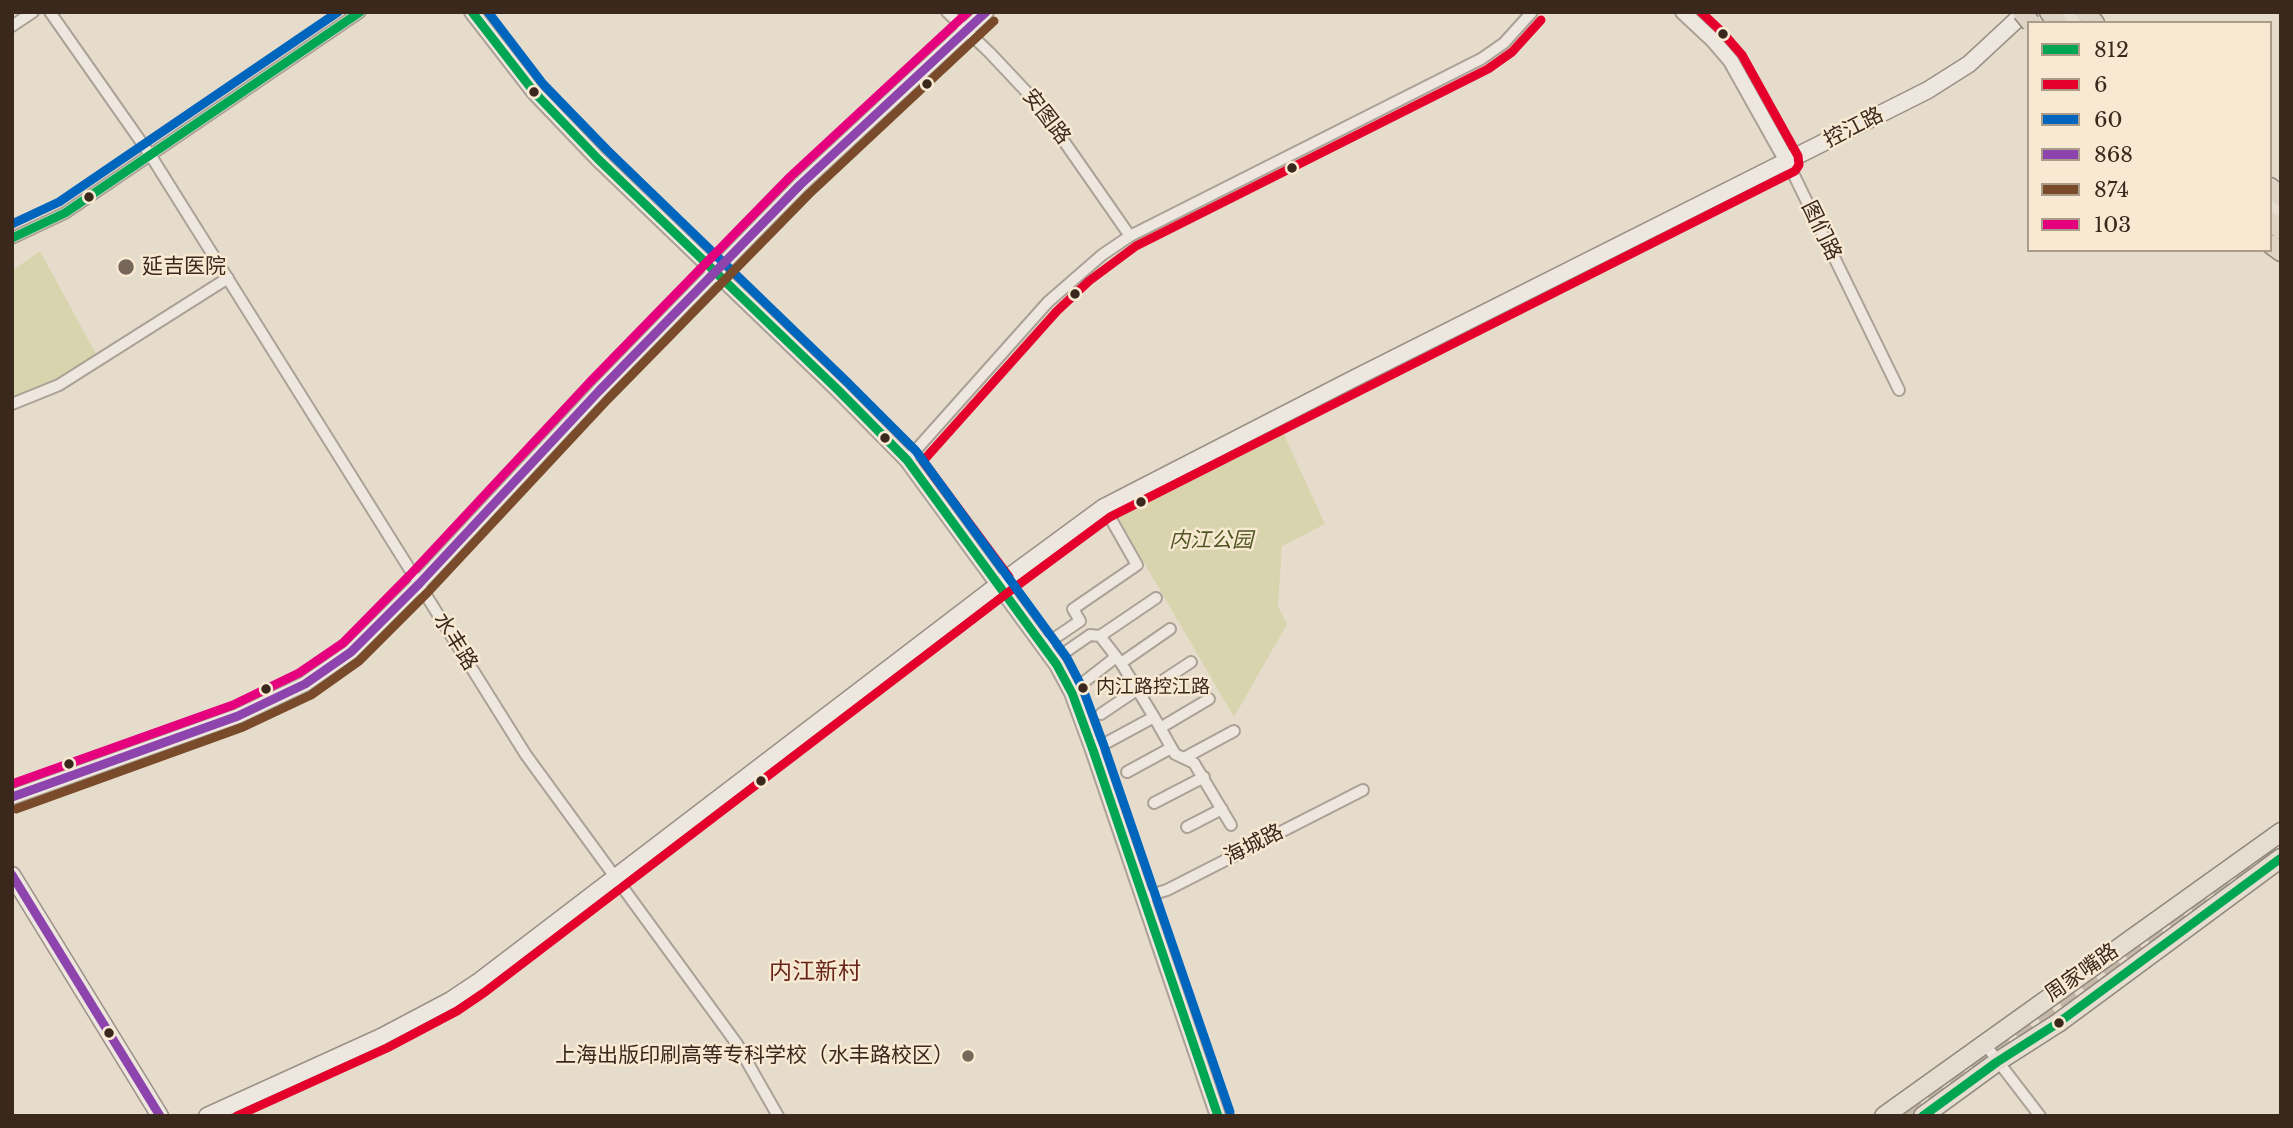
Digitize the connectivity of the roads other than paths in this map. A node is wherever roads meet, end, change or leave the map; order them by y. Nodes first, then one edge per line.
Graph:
1 (33, 12) edge
2 (50, 12) edge
3 (360, 12) edge
4 (472, 12) edge
5 (947, 12) edge
6 (986, 12) edge
7 (1532, 12) edge
8 (1683, 12) edge
9 (2023, 12) edge
10 (12, 26) edge
11 (966, 31) junction
12 (151, 156) junction
13 (1787, 161) junction
14 (1130, 236) junction
15 (12, 238) edge
16 (716, 272) junction
17 (228, 278) junction
18 (1899, 390) dead end
19 (12, 404) edge
20 (907, 460) junction
21 (1104, 507) junction
22 (419, 584) junction
23 (999, 584) junction
24 (1156, 598) dead end
25 (1170, 629) dead end
26 (1100, 636) junction
27 (1043, 646) junction
28 (1064, 653) dead end
29 (1119, 660) junction
30 (1191, 662) dead end
31 (1084, 682) dead end
32 (1139, 692) junction
33 (1209, 699) dead end
34 (1101, 714) dead end
35 (1157, 722) junction
36 (1234, 731) dead end
37 (1171, 748) junction
38 (1093, 750) junction
39 (1184, 758) junction
40 (1127, 772) dead end
41 (1204, 777) junction
42 (1363, 790) dead end
43 (12, 797) edge
44 (1154, 803) dead end
45 (1222, 809) junction
46 (1231, 825) dead end
47 (1187, 827) dead end
48 (2281, 832) edge
49 (2281, 859) edge
50 (12, 875) edge
51 (615, 877) junction
52 (12, 894) edge
53 (1144, 897) junction
54 (1984, 1043) junction
55 (1973, 1060) dead end
56 (1997, 1062) junction
57 (147, 1116) edge
58 (160, 1116) edge
59 (207, 1116) edge
60 (778, 1116) edge
61 (1218, 1116) edge
62 (1884, 1116) edge
63 (1896, 1116) edge
64 (1923, 1116) edge
65 (2040, 1116) edge

1 - 10 street
2 - 12 street, 水丰路
3 - 12 street
4 - 16 street
5 - 11 street, 安图路
6 - 11 street
7 - 14 street
8 - 13 street, 图们路
9 - 13 main road, 控江路
11 - 14 street, 安图路
11 - 16 street
12 - 15 street
12 - 17 street, 水丰路
13 - 18 street, 图们路
13 - 21 main road, 控江路
14 - 20 street
16 - 20 street
16 - 22 street
17 - 19 street
17 - 22 street, 水丰路
20 - 23 street
21 - 23 main road, 控江路
21 - 27 street
22 - 43 street
22 - 51 street, 水丰路
23 - 27 street
23 - 51 main road, 控江路
24 - 26 street
25 - 29 street
26 - 28 street
26 - 29 street
27 - 38 street
29 - 31 street
29 - 32 street
30 - 32 street
32 - 34 street
32 - 35 street
33 - 35 street
35 - 37 street
35 - 38 street
36 - 39 street
37 - 39 street
37 - 40 street
38 - 53 street
39 - 41 street
41 - 44 street
41 - 45 street
42 - 53 street, 海城路
45 - 46 street
45 - 47 street
48 - 54 main road, 周家嘴路
49 - 56 main road, 周家嘴路
50 - 58 main road
51 - 59 main road, 控江路
51 - 60 street, 水丰路
52 - 57 main road
53 - 61 street
54 - 56 street
54 - 62 main road, 周家嘴路
55 - 63 main road
56 - 64 main road, 周家嘴路
56 - 65 street

